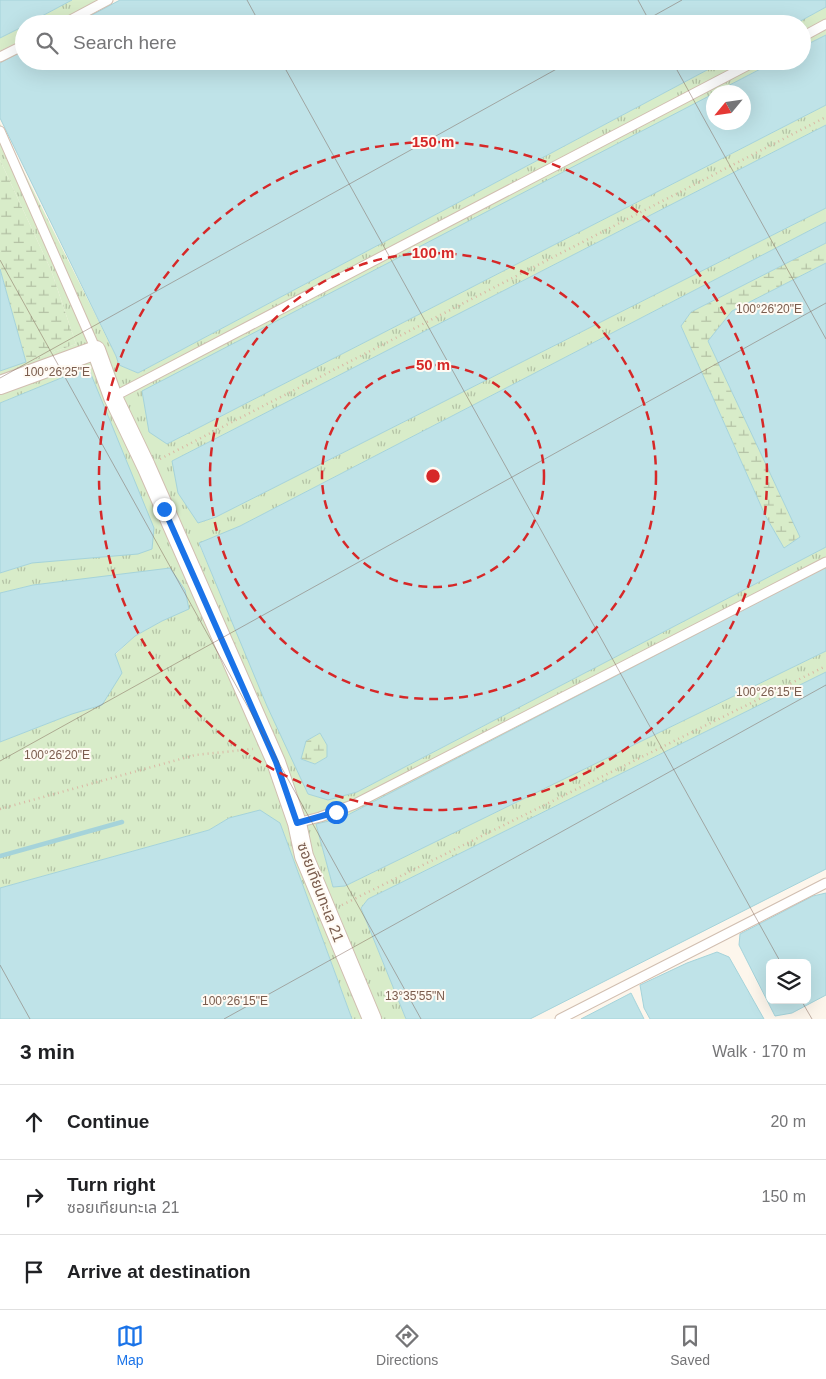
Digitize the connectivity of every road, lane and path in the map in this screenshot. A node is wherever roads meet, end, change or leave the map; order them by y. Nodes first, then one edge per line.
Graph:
1 (108, 0) edge
2 (80, 15) edge
3 (826, 24) edge
4 (811, 32) edge
5 (15, 49) edge
6 (0, 57) edge
7 (739, 70) edge
8 (826, 117) edge
9 (0, 131) edge
10 (96, 350) junction
11 (0, 385) edge
12 (113, 397) junction
13 (146, 466) junction
14 (826, 562) edge
15 (826, 666) edge
16 (270, 747) junction
17 (0, 809) edge
18 (297, 823) junction
19 (826, 883) edge
20 (327, 912) junction
21 (372, 1019) edge
22 (560, 1019) edge

1 - 2 lane
3 - 4 lane
5 - 6 lane
7 - 12 lane
8 - 13 path
9 - 10 lane
10 - 11 street
10 - 12 street, ซอยเทียนทะเล 21
12 - 13 street, ซอยเทียนทะเล 21
13 - 16 street, ซอยเทียนทะเล 21
14 - 18 lane
15 - 20 path
16 - 17 path
16 - 18 street, ซอยเทียนทะเล 21
18 - 20 street, ซอยเทียนทะเล 21
19 - 22 lane
20 - 21 street, ซอยเทียนทะเล 21

